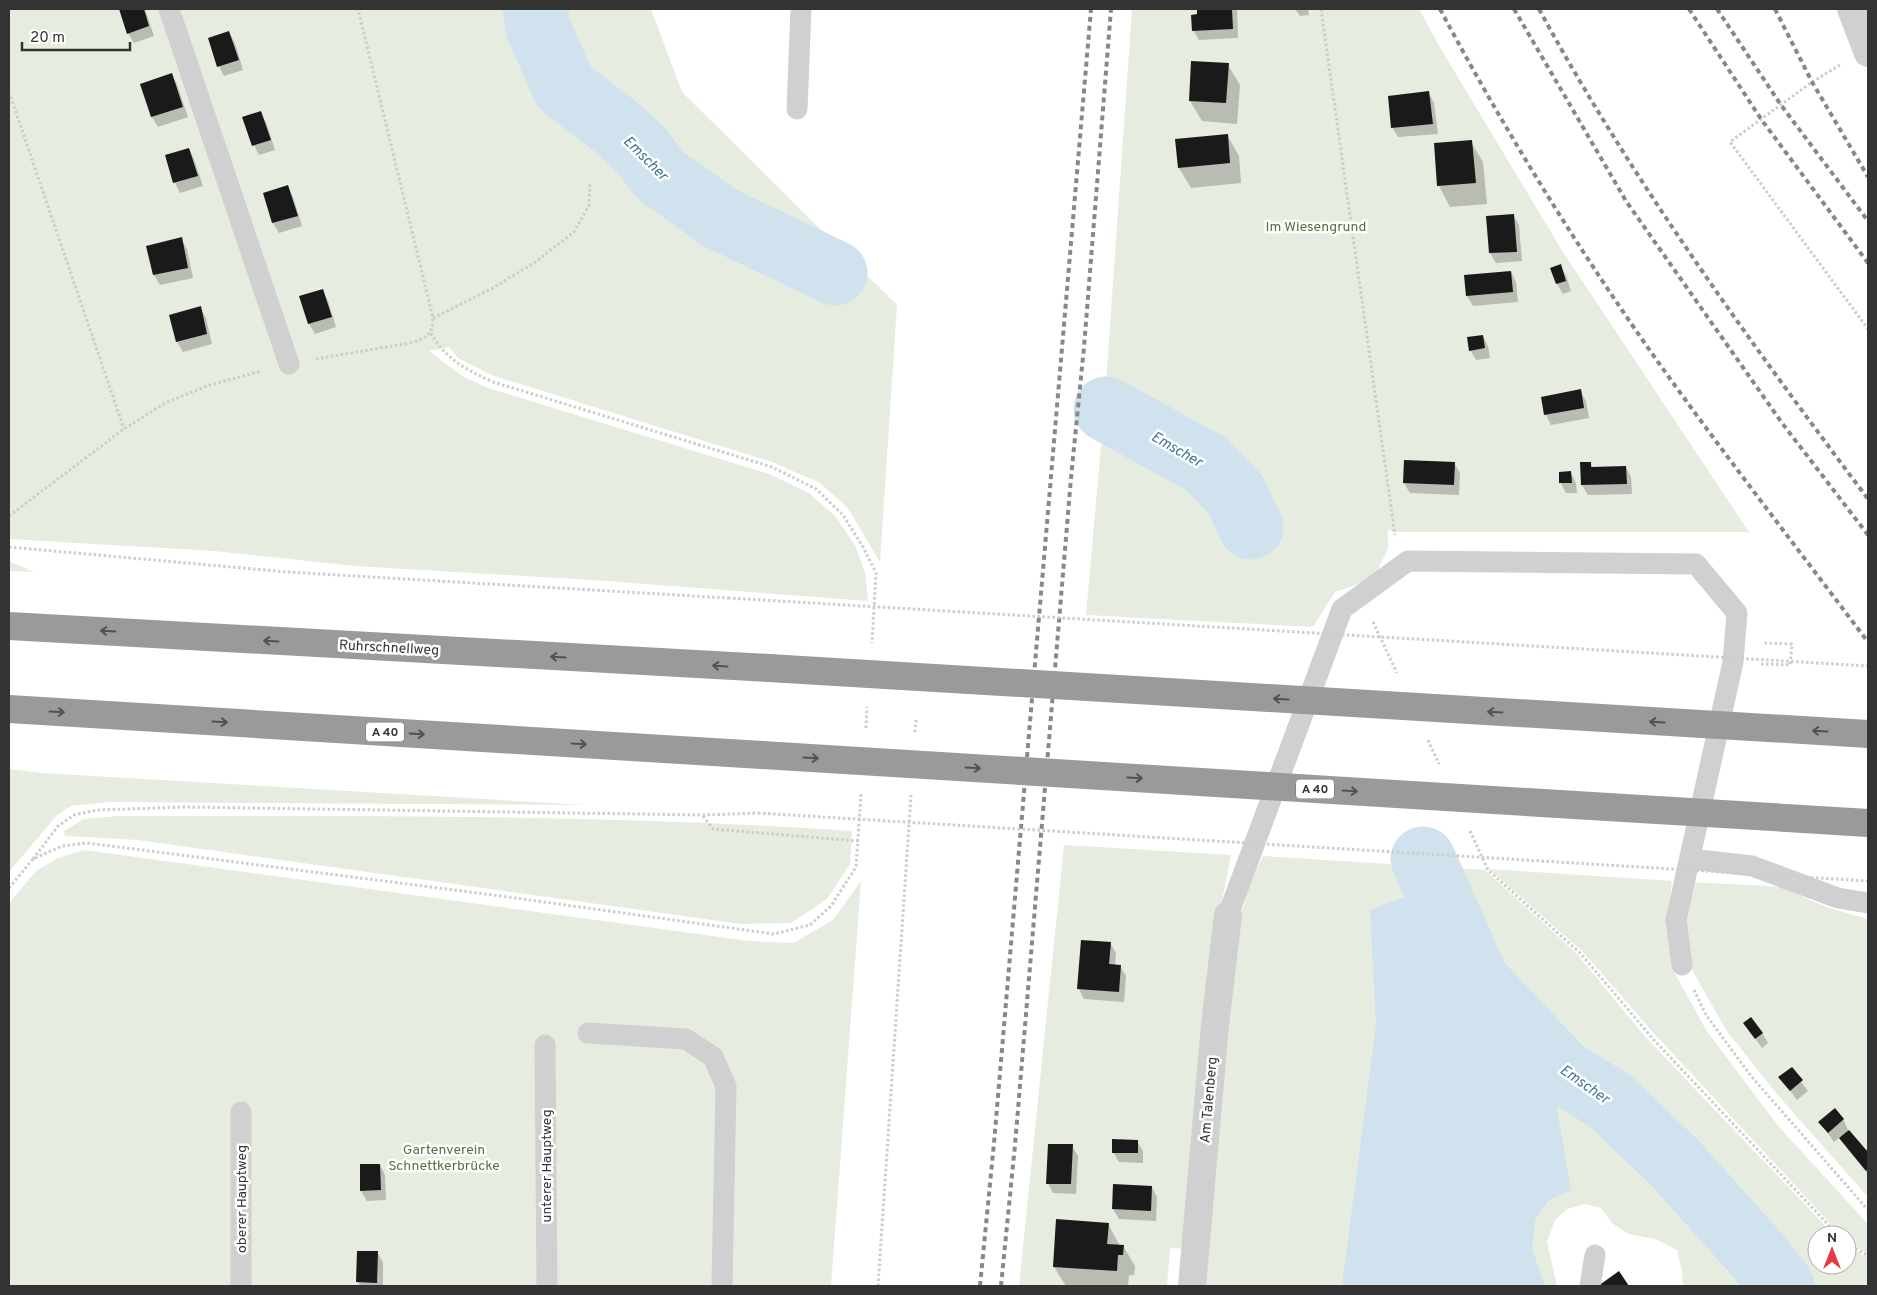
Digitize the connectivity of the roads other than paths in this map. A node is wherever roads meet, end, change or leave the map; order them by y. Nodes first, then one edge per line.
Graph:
1 (169, 9) edge
2 (801, 9) edge
3 (1851, 9) edge
4 (1867, 51) edge
5 (797, 109) dead end
6 (289, 364) road end
7 (9, 626) edge
8 (9, 709) edge
9 (1868, 734) edge
10 (1868, 823) edge
11 (1690, 859) junction
12 (1868, 903) edge
13 (1228, 915) joint
14 (1682, 964) road end
15 (588, 1033) dead end
16 (546, 1045) dead end
17 (241, 1112) dead end
18 (1596, 1255) dead end
19 (241, 1286) edge
20 (547, 1286) edge
21 (722, 1286) edge
22 (1192, 1286) edge
23 (1590, 1286) edge

1 - 6 lane
2 - 5 lane
3 - 4 street
9 -> 7 highway, Ruhrschnellweg, bridge
8 -> 10 highway, A 40, bridge
11 - 12 lane
11 - 13 lane
11 - 14 lane
13 - 22 street, Am Talenberg
15 - 21 lane
16 - 20 lane, unterer Hauptweg
17 - 19 lane, oberer Hauptweg
18 - 23 lane

